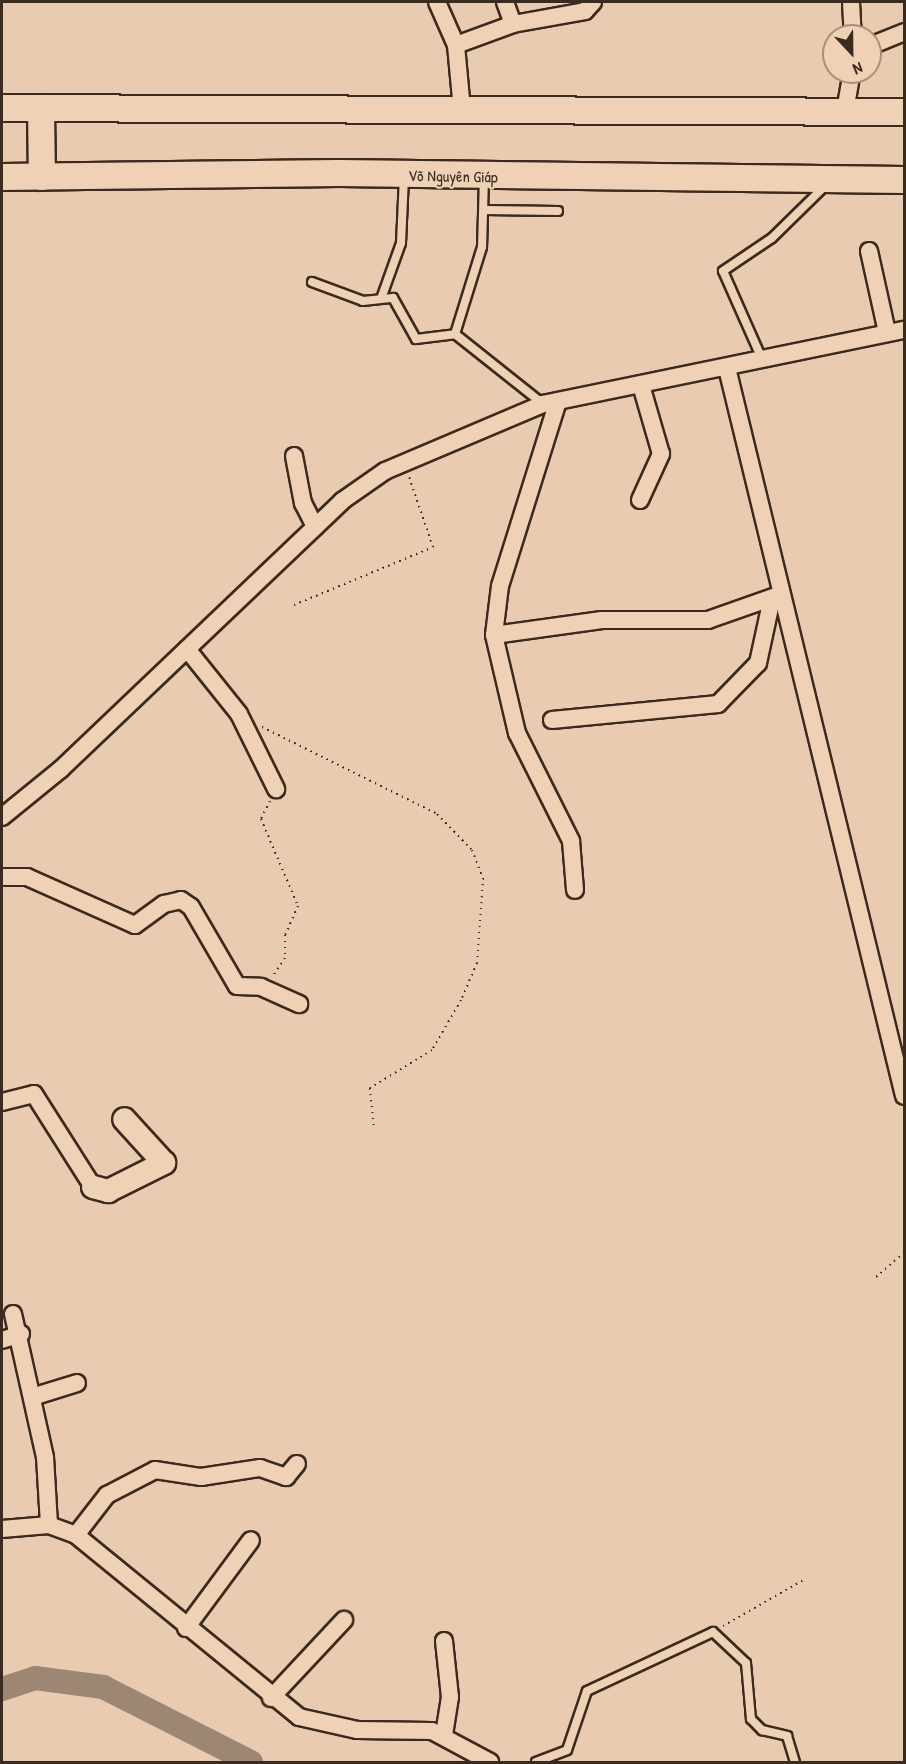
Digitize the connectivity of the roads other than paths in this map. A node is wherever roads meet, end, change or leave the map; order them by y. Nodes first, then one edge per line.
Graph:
1 (437, 2) edge
2 (505, 2) edge
3 (593, 2) edge
4 (851, 2) edge
5 (513, 24) junction
6 (853, 24) edge
7 (904, 32) edge
8 (882, 41) edge
9 (456, 45) junction
10 (850, 84) edge
11 (2, 108) edge
12 (41, 108) junction
13 (462, 110) junction
14 (846, 111) junction
15 (904, 112) edge
16 (404, 175) junction
17 (2, 177) edge
18 (42, 177) junction
19 (484, 177) junction
20 (831, 179) junction
21 (904, 180) edge
22 (485, 210) junction
23 (558, 211) dead end
24 (869, 251) dead end
25 (312, 282) dead end
26 (382, 296) junction
27 (904, 330) edge
28 (887, 333) junction
29 (455, 334) junction
30 (762, 360) junction
31 (727, 368) junction
32 (641, 385) junction
33 (551, 402) junction
34 (294, 456) dead end
35 (640, 500) dead end
36 (315, 527) junction
37 (777, 596) junction
38 (494, 635) junction
39 (187, 649) junction
40 (552, 720) dead end
41 (276, 789) road end
42 (2, 817) edge
43 (2, 877) edge
44 (575, 890) dead end
45 (299, 1004) dead end
46 (904, 1096) edge
47 (2, 1102) edge
48 (124, 1119) dead end
49 (93, 1187) joint
50 (13, 1314) dead end
51 (21, 1334) junction
52 (2, 1340) edge
53 (77, 1383) dead end
54 (32, 1396) junction
55 (297, 1464) dead end
56 (49, 1524) junction
57 (2, 1529) edge
58 (76, 1535) junction
59 (251, 1540) dead end
60 (344, 1620) dead end
61 (186, 1628) junction
62 (444, 1641) dead end
63 (271, 1698) junction
64 (444, 1736) junction
65 (490, 1762) edge
66 (536, 1762) edge
67 (795, 1762) edge

1 - 9 street
2 - 5 street
3 - 5 street
4 - 6 street
5 - 9 street
7 - 8 street
9 - 13 street
10 - 14 street
11 - 12 main road
12 - 13 main road
12 - 18 main road
13 - 14 main road
14 - 15 main road
16 - 18 main road, Võ Nguyên Giáp
16 - 19 main road, Võ Nguyên Giáp
16 - 26 lane
17 - 18 main road, Võ Nguyên Giáp
19 - 20 main road, Võ Nguyên Giáp
19 - 22 lane
20 - 21 main road, Võ Nguyên Giáp
20 - 30 lane
22 - 23 lane
22 - 29 lane
24 - 28 street
25 - 26 lane
26 - 29 lane
27 - 28 street
28 - 30 street
29 - 33 lane
30 - 31 street
31 - 32 street
31 - 37 street
32 - 33 street
32 - 35 street
33 - 36 street
33 - 38 street
34 - 36 street
36 - 39 street
37 - 38 street
37 - 40 street
37 - 46 street
38 - 44 street
39 - 41 street
39 - 42 street
43 - 45 street
47 - 49 street
48 - 49 main road
50 - 51 street
51 - 52 street
51 - 54 street
53 - 54 street
54 - 56 street
55 - 58 street
56 - 57 street
56 - 58 street
58 - 61 street
59 - 61 street
60 - 63 street
61 - 63 street
62 - 64 street
63 - 64 street
64 - 65 street
66 - 67 lane

